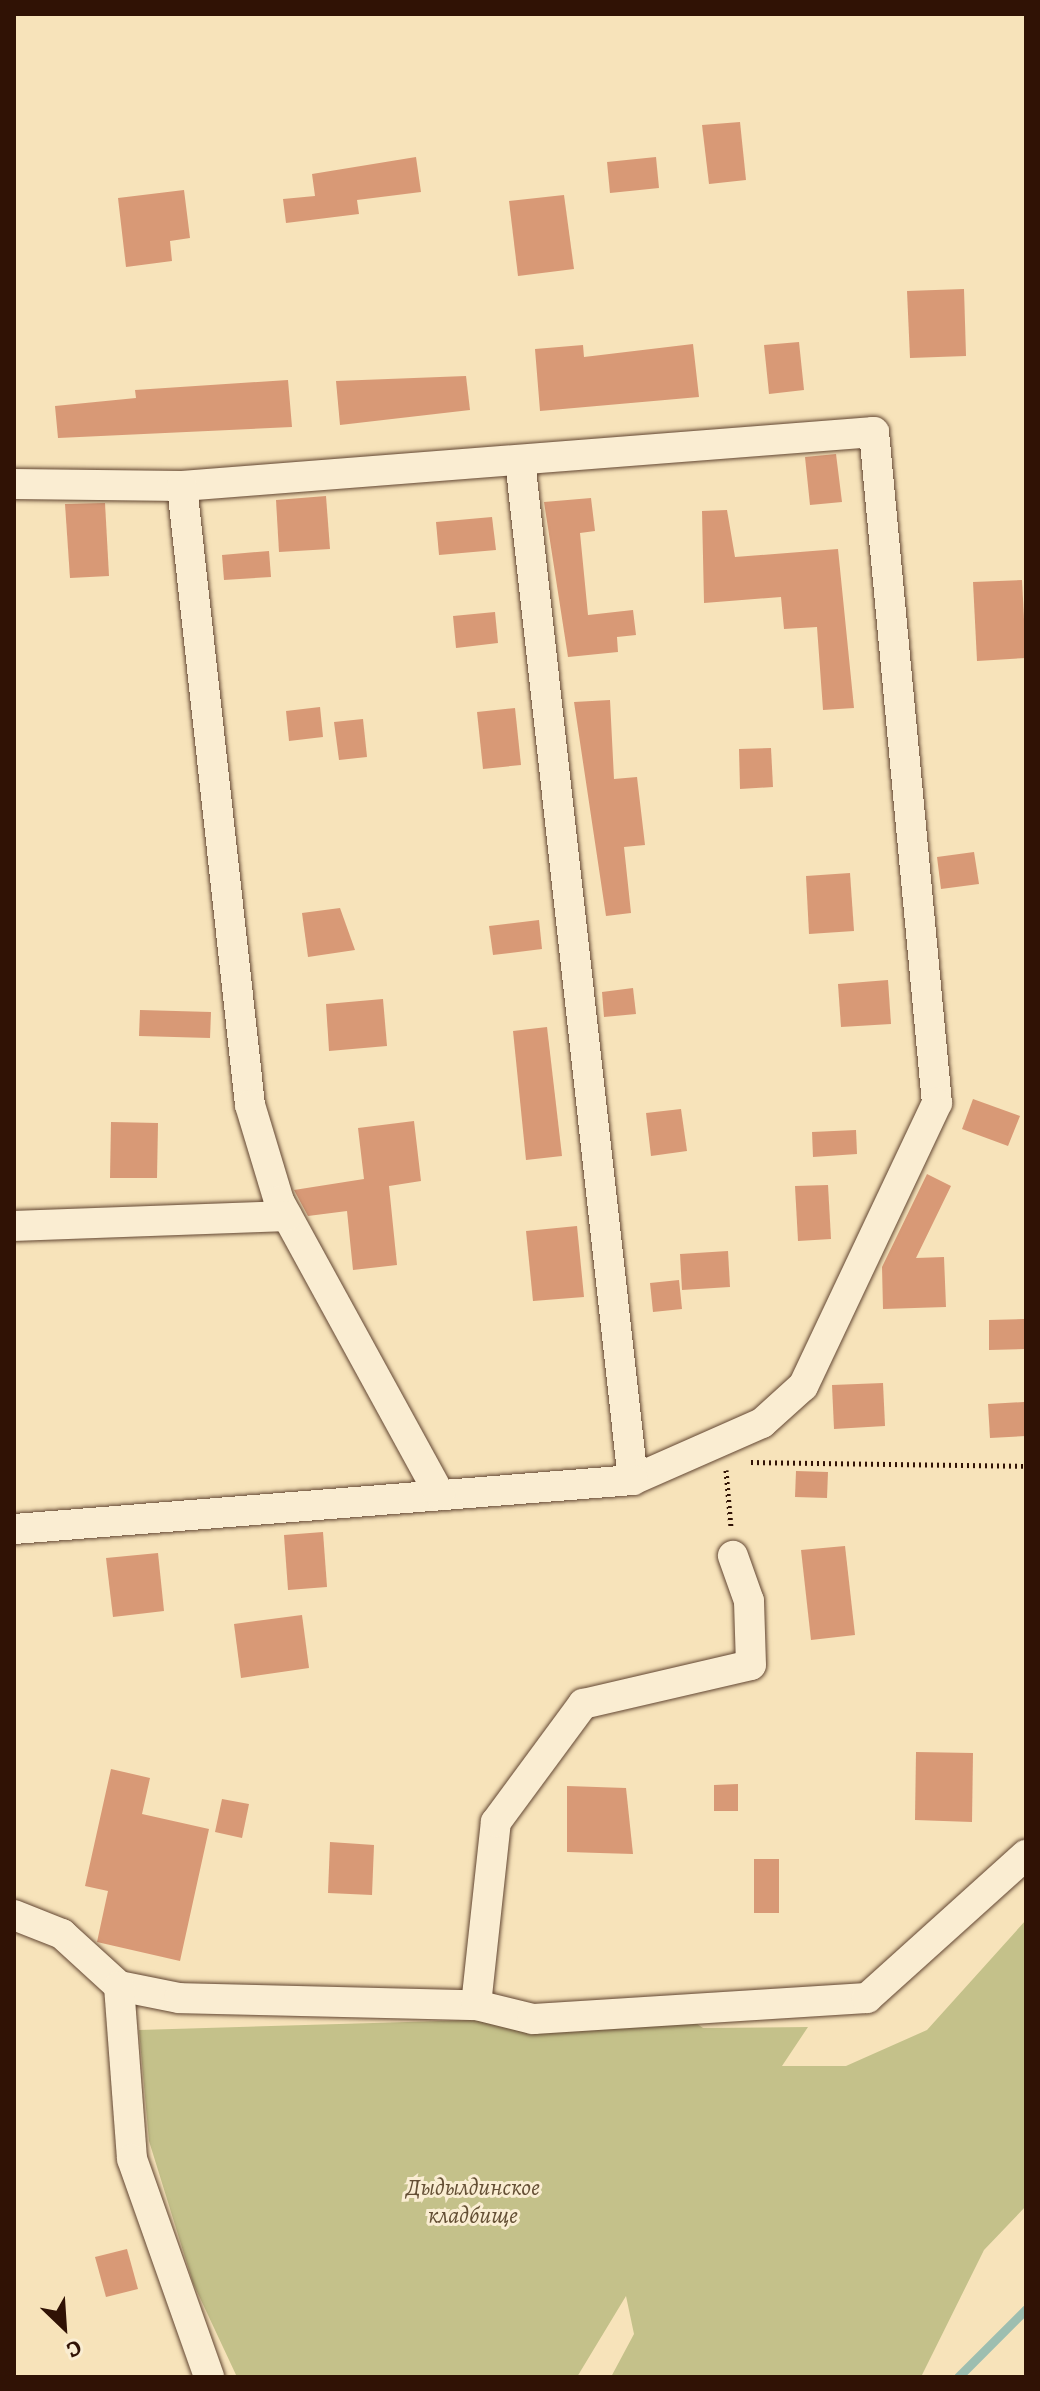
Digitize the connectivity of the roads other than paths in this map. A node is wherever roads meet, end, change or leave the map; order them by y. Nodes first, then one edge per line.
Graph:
1 (520, 460) junction
2 (14, 484) edge
3 (182, 486) junction
4 (287, 1216) junction
5 (14, 1226) edge
6 (633, 1480) junction
7 (440, 1495) junction
8 (14, 1529) edge
9 (733, 1556) road end
10 (1026, 1855) edge
11 (14, 1915) edge
12 (119, 1986) junction
13 (476, 2005) junction
14 (209, 2377) edge

1 - 3 lane
1 - 6 lane
1 - 6 lane
2 - 3 lane
3 - 4 lane
4 - 5 lane
4 - 7 lane
6 - 7 lane
7 - 8 lane
9 - 13 lane
10 - 13 lane
11 - 12 lane
12 - 13 lane
12 - 14 lane

